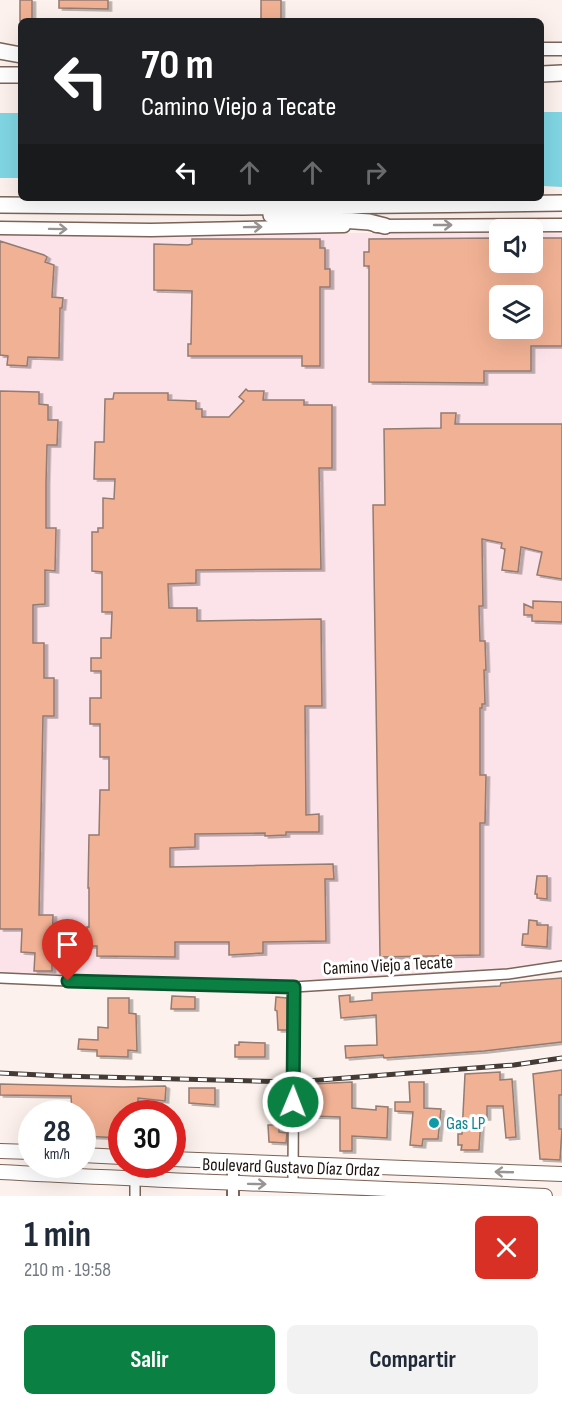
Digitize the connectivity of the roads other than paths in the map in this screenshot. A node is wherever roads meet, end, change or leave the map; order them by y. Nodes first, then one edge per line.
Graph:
1 (18, 49) edge
2 (544, 49) edge
3 (562, 49) edge
4 (0, 50) edge
5 (18, 53) edge
6 (562, 73) edge
7 (544, 74) edge
8 (0, 75) edge
9 (18, 75) edge
10 (562, 203) edge
11 (0, 205) edge
12 (243, 207) junction
13 (562, 225) edge
14 (385, 226) junction
15 (0, 228) edge
16 (562, 966) edge
17 (0, 978) edge
18 (294, 987) junction
19 (0, 1150) edge
20 (18, 1151) edge
21 (186, 1160) edge
22 (233, 1162) junction
23 (292, 1163) junction
24 (0, 1172) edge
25 (562, 1174) edge
26 (135, 1179) junction
27 (293, 1184) junction
28 (233, 1189) edge
29 (135, 1196) edge
30 (545, 1196) edge

1 - 4 main road
2 - 3 main road
4 - 5 highway
6 - 7 highway
8 - 9 highway
10 - 12 highway
11 - 12 highway
12 - 14 highway
14 -> 13 main road
15 -> 14 main road
16 - 18 street, Camino Viejo a Tecate
17 - 18 street, Camino Viejo a Tecate
18 - 23 street
19 - 20 main road
21 - 22 main road, Boulevard Gustavo Díaz Ordaz
22 - 23 main road, Boulevard Gustavo Díaz Ordaz
22 - 28 street
25 -> 23 main road, Boulevard Gustavo Díaz Ordaz
23 - 27 street
24 - 26 main road, Boulevard Gustavo Díaz Ordaz
26 - 28 main road, Boulevard Gustavo Díaz Ordaz
26 - 29 street
28 -> 27 main road, Boulevard Gustavo Díaz Ordaz
27 - 30 main road, Boulevard Gustavo Díaz Ordaz

